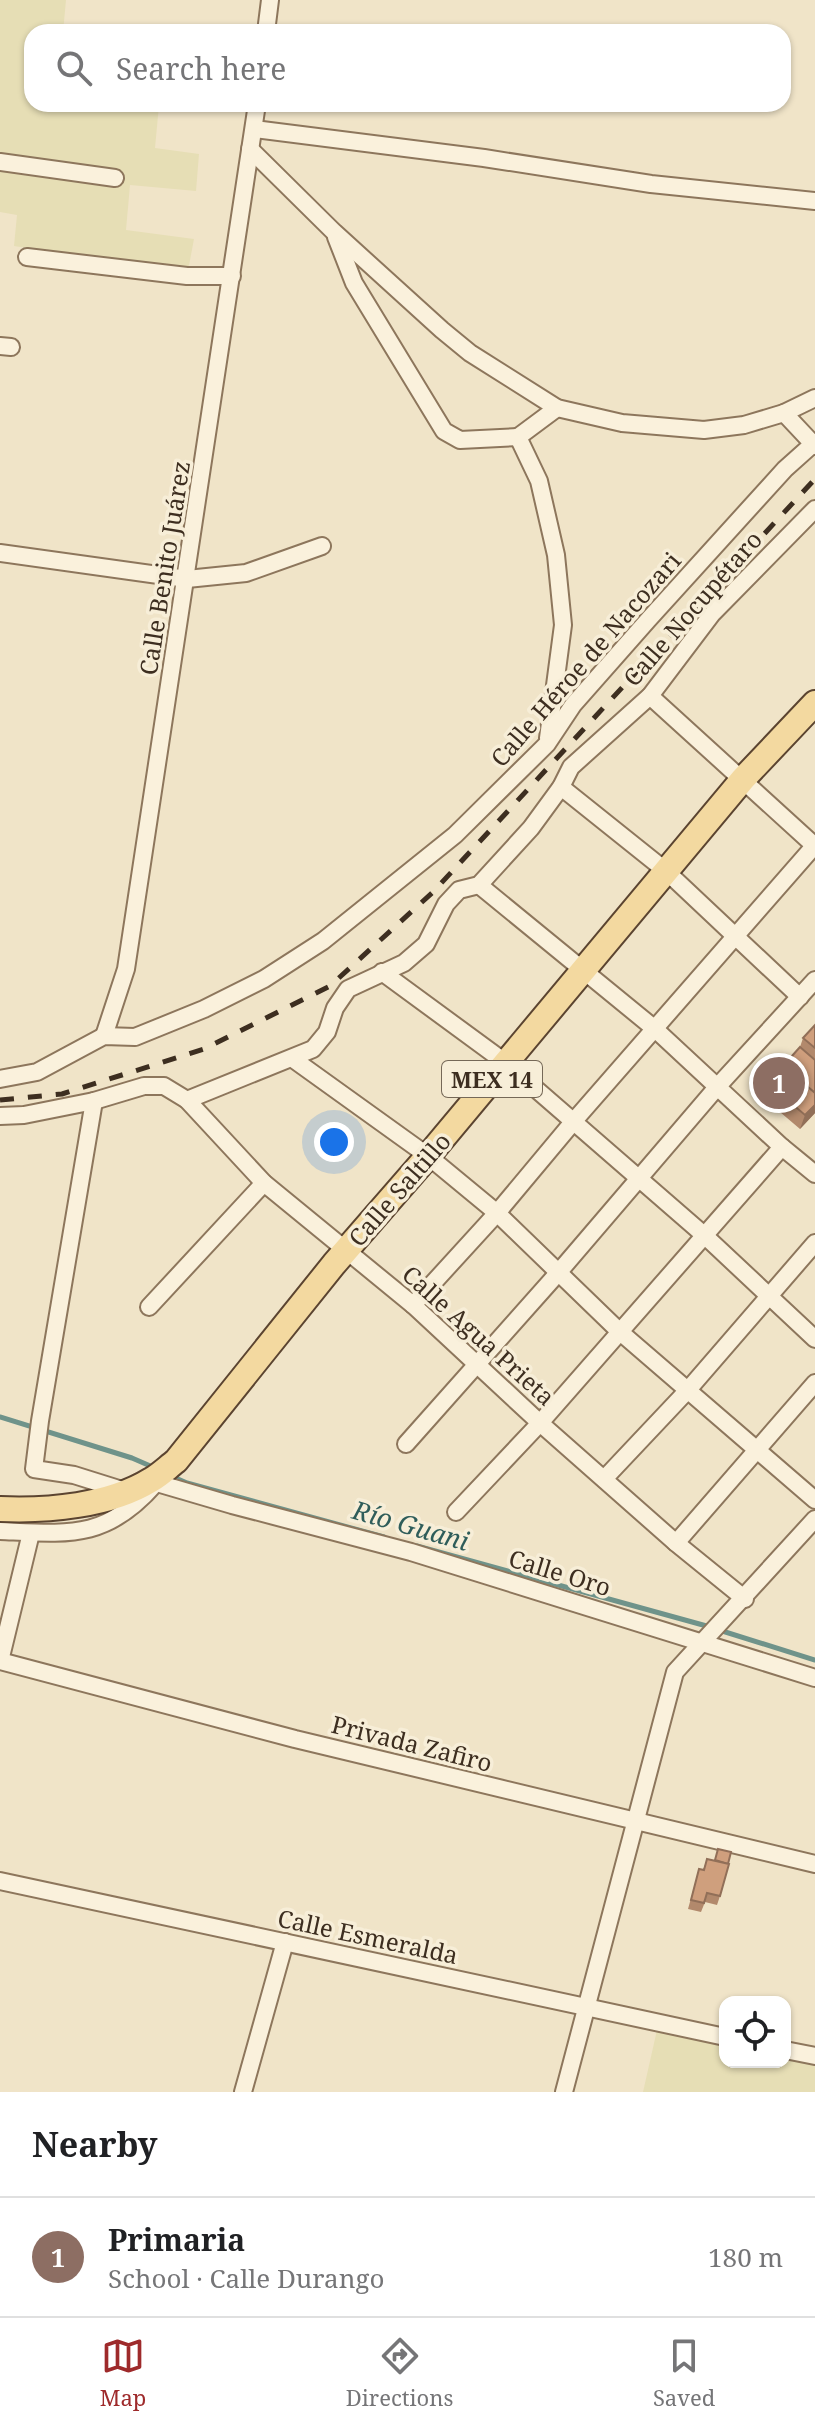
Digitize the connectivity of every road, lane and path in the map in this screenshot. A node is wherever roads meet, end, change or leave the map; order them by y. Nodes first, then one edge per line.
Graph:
1 (270, 0) edge
2 (267, 24) edge
3 (256, 112) edge
4 (254, 129) junction
5 (250, 149) junction
6 (0, 162) edge
7 (115, 178) dead end
8 (815, 201) edge
9 (334, 232) junction
10 (27, 257) dead end
11 (232, 276) junction
12 (815, 398) edge
13 (557, 408) junction
14 (784, 413) junction
15 (518, 437) junction
16 (814, 445) edge
17 (815, 509) edge
18 (322, 546) dead end
19 (0, 553) edge
20 (187, 579) junction
21 (650, 696) junction
22 (815, 703) edge
23 (547, 744) junction
24 (743, 779) junction
25 (561, 787) junction
26 (815, 846) edge
27 (666, 871) junction
28 (479, 885) junction
29 (736, 938) junction
30 (583, 970) junction
31 (382, 972) junction
32 (815, 980) edge
33 (800, 997) junction
34 (655, 1029) junction
35 (104, 1036) junction
36 (293, 1059) junction
37 (506, 1063) junction
38 (0, 1079) edge
39 (718, 1086) junction
40 (187, 1100) junction
41 (94, 1101) junction
42 (0, 1116) edge
43 (573, 1122) junction
44 (782, 1147) junction
45 (428, 1156) junction
46 (815, 1174) edge
47 (639, 1178) junction
48 (264, 1183) junction
49 (497, 1213) junction
50 (704, 1235) junction
51 (815, 1243) edge
52 (346, 1250) junction
53 (558, 1273) junction
54 (767, 1296) junction
55 (413, 1305) junction
56 (149, 1307) dead end
57 (619, 1331) junction
58 (815, 1339) edge
59 (478, 1364) junction
60 (815, 1383) edge
61 (687, 1391) junction
62 (540, 1423) junction
63 (406, 1444) dead end
64 (755, 1450) junction
65 (604, 1479) junction
66 (154, 1480) junction
67 (125, 1491) junction
68 (815, 1500) edge
69 (0, 1509) edge
70 (456, 1512) dead end
71 (815, 1519) edge
72 (0, 1531) edge
73 (31, 1533) junction
74 (676, 1543) junction
75 (741, 1602) junction
76 (706, 1639) junction
77 (0, 1661) edge
78 (815, 1678) edge
79 (638, 1822) junction
80 (815, 1864) edge
81 (0, 1881) edge
82 (285, 1942) junction
83 (586, 2008) junction
84 (719, 2036) edge
85 (791, 2051) edge
86 (815, 2056) edge
87 (243, 2092) edge
88 (564, 2092) edge

1 - 2 street
3 - 4 street, Calle Benito Juárez
4 - 5 street, Calle Benito Juárez
4 - 8 street
5 - 9 street
5 - 11 street, Calle Benito Juárez
6 - 7 street
9 - 13 street
9 - 15 street
10 - 11 street
11 - 20 street, Calle Benito Juárez
12 - 14 street
13 - 14 street
13 - 15 street
14 - 16 street
15 - 23 street
16 - 23 street, Calle Héroe de Nacozari
17 - 21 street, Calle Nocupétaro
18 - 20 street
19 - 20 street
20 - 35 street, Calle Benito Juárez
21 - 24 street
21 - 25 street, Calle Nocupétaro
22 - 24 main road, Calle Saltillo / MEX 14
23 - 35 street, Calle Héroe de Nacozari
24 - 26 street
24 - 27 main road, Calle Saltillo / MEX 14
25 - 27 street
25 - 28 street, Calle Nocupétaro
26 - 29 street
27 - 29 street
27 - 30 main road, Calle Saltillo / MEX 14
28 - 30 street
28 - 31 street, Calle Nocupétaro
29 - 33 street
29 - 34 street
30 - 34 street
30 - 37 main road, Calle Saltillo / MEX 14
31 - 36 street, Calle Nocupétaro
31 - 37 street
32 - 33 street
33 - 39 street
34 - 39 street
34 - 43 street
35 - 38 street, Calle Héroe de Nacozari
36 - 40 street, Calle Nocupétaro
36 - 45 street
37 - 43 street
37 - 45 main road, Calle Saltillo / MEX 14
39 - 44 street
39 - 47 street
40 - 41 street
40 - 48 street, Calle Agua Prieta
41 - 42 street
41 - 67 street
43 - 47 street
43 - 49 street
44 - 46 street
44 - 50 street
45 - 49 street
45 - 52 main road, Calle Saltillo / MEX 14
47 - 50 street
47 - 53 street
48 - 52 street, Calle Agua Prieta
48 - 56 street
49 - 53 street
49 - 55 street
50 - 54 street
50 - 57 street
51 - 54 street
52 - 55 street, Calle Agua Prieta
52 - 66 main road, Calle Saltillo / MEX 14
53 - 57 street
53 - 59 street
54 - 58 street
54 - 61 street
55 - 59 street, Calle Agua Prieta
57 - 61 street
57 - 62 street
59 - 62 street, Calle Agua Prieta
59 - 63 street
60 - 64 street
61 - 64 street
61 - 65 street
62 - 65 street, Calle Agua Prieta
62 - 70 street
64 - 68 street
64 - 74 street
65 - 74 street, Calle Agua Prieta
66 - 67 main road, MEX 14
66 - 73 street
66 - 76 street, Calle Oro
67 - 69 main road, MEX 14
71 - 75 street
72 - 73 street
73 - 77 street
74 - 75 street, Calle Agua Prieta
75 - 76 street
76 - 78 street, Calle Oro
76 - 79 street
77 - 79 street, Privada Zafiro
79 - 80 street, Privada Zafiro
79 - 83 street
81 - 82 street, Calle Esmeralda
82 - 83 street, Calle Esmeralda
82 - 87 street
83 - 84 street, Calle Esmeralda
83 - 88 street
85 - 86 street

